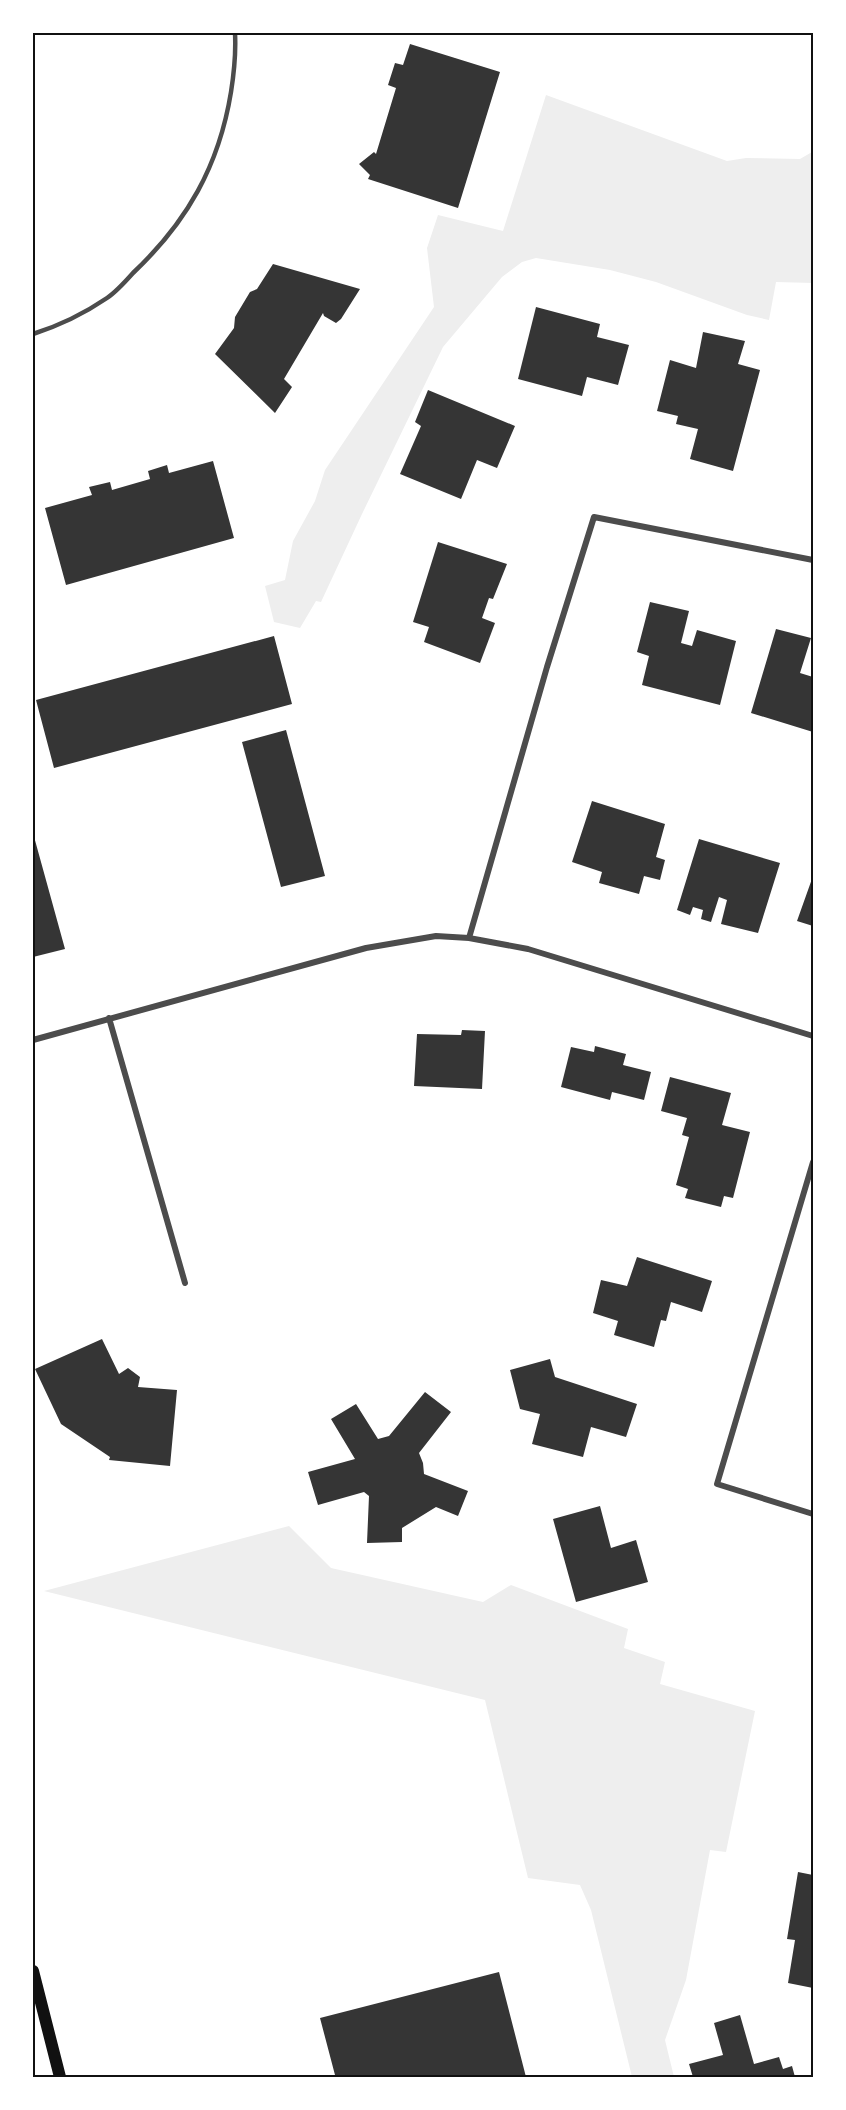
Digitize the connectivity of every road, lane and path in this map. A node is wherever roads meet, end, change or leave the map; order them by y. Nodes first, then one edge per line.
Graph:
1 (234, 33) edge
2 (33, 334) edge
3 (813, 560) edge
4 (469, 938) junction
5 (109, 1018) junction
6 (813, 1036) edge
7 (33, 1040) edge
8 (813, 1162) edge
9 (185, 1283) dead end
10 (813, 1514) edge
11 (33, 1971) edge
12 (60, 2077) edge

1 - 2 lane
3 - 4 street
4 - 5 street
4 - 6 street
5 - 7 street
5 - 9 street
8 - 10 street
11 - 12 main road

